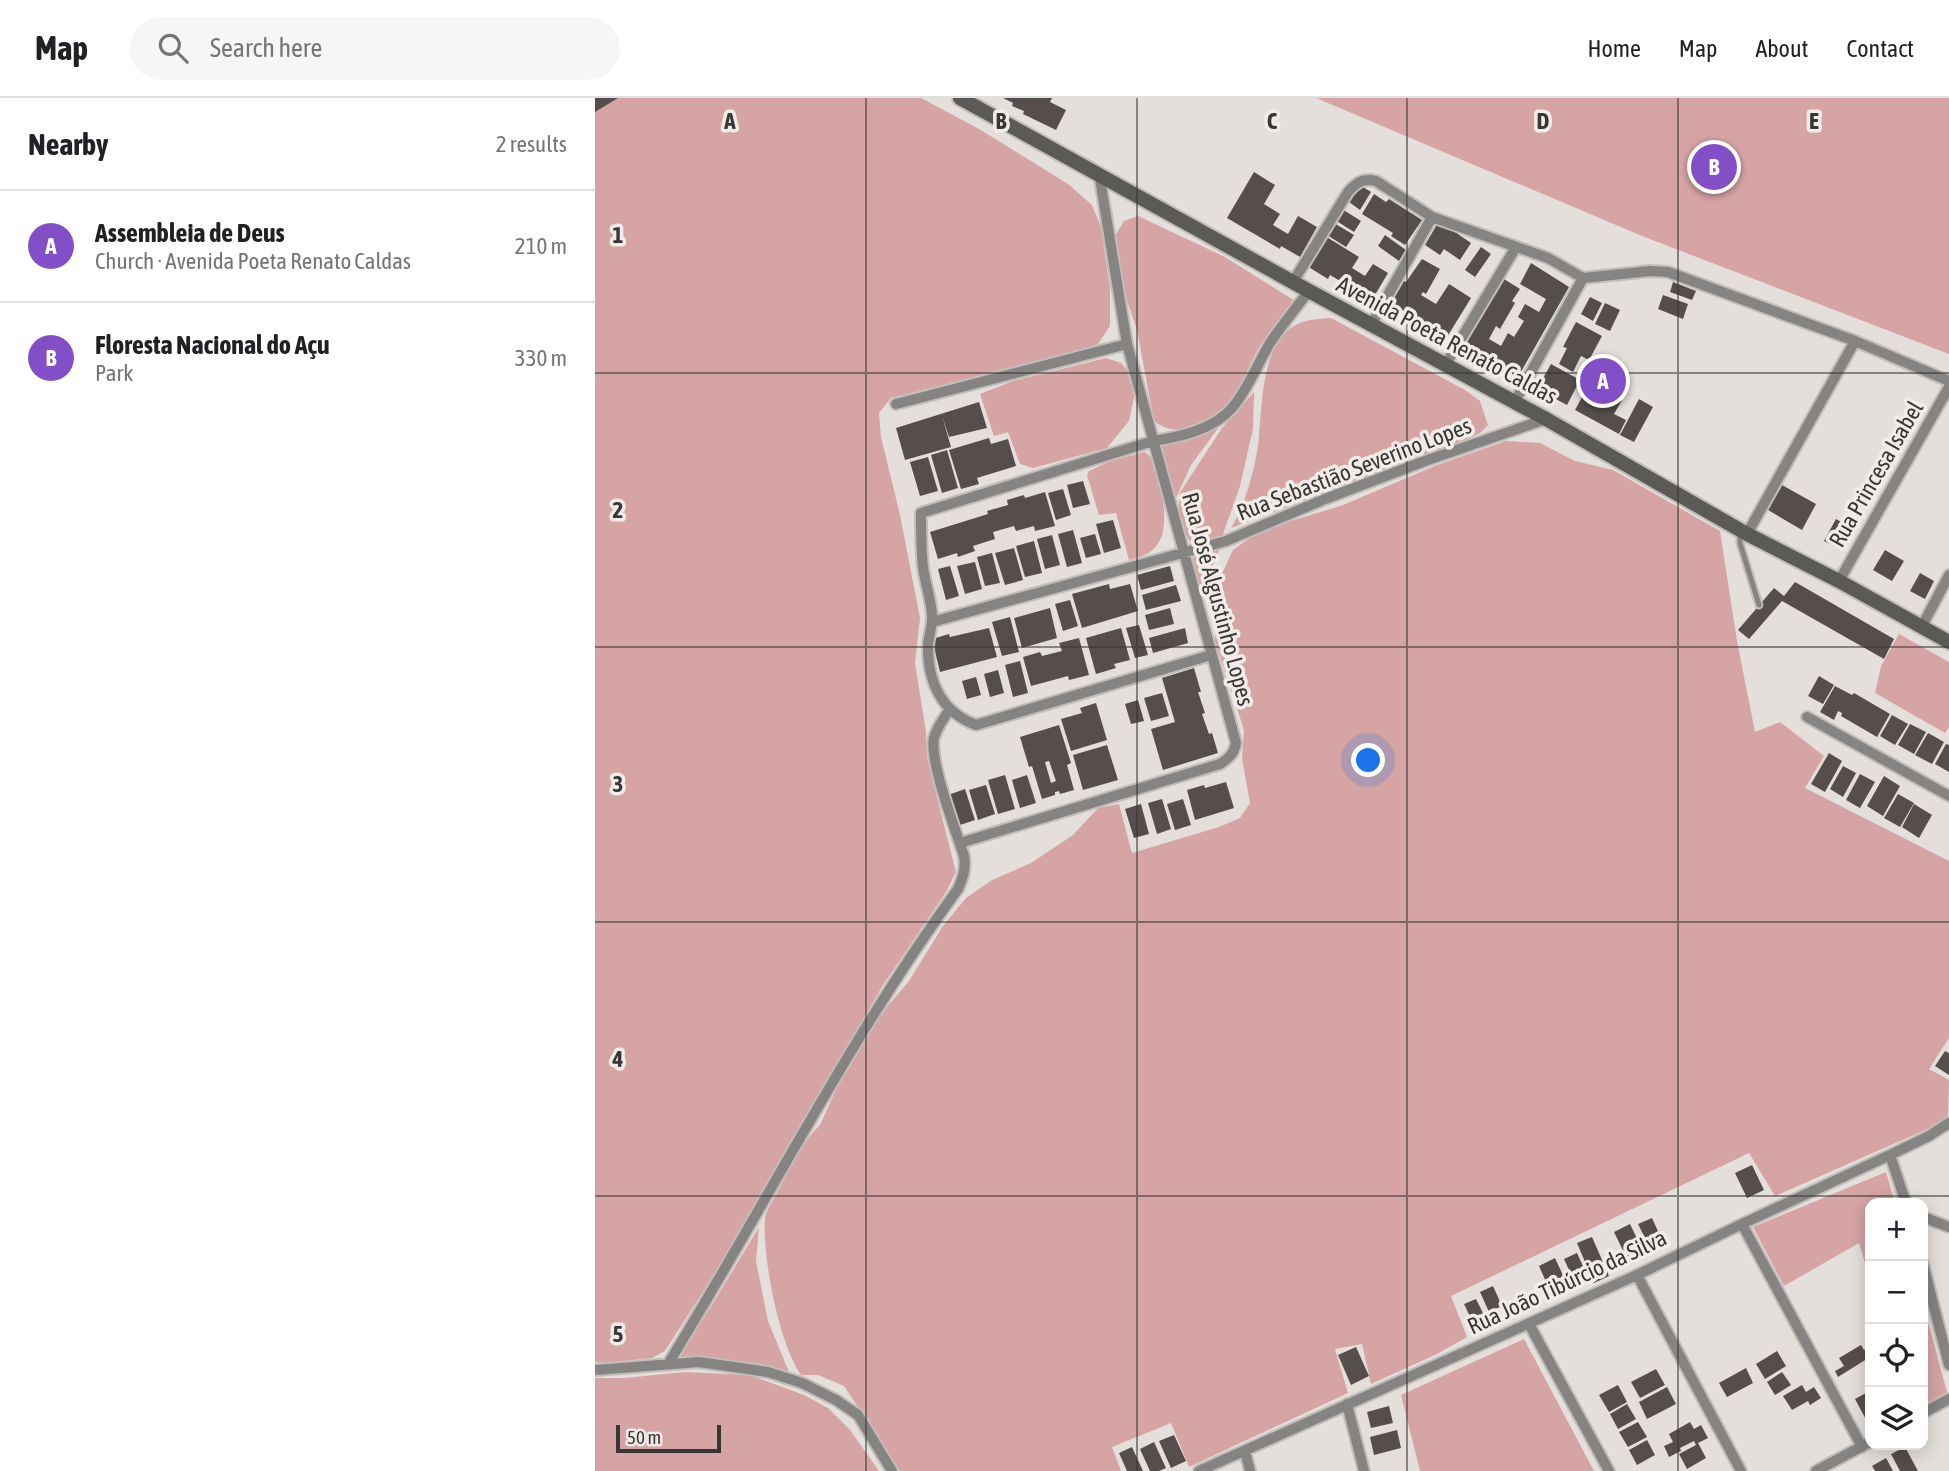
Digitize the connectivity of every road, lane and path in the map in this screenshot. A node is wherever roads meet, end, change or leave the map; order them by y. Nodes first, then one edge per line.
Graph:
1 (967, 100) edge
2 (1099, 173) junction
3 (1432, 217) junction
4 (1516, 247) junction
5 (1583, 278) junction
6 (1293, 282) junction
7 (1309, 291) junction
8 (1371, 325) junction
9 (1855, 341) junction
10 (1127, 344) junction
11 (1446, 364) junction
12 (1949, 380) edge
13 (1949, 387) edge
14 (1515, 401) junction
15 (897, 404) dead end
16 (1546, 419) junction
17 (1153, 441) junction
18 (1743, 532) junction
19 (1183, 554) junction
20 (1949, 575) edge
21 (1839, 581) junction
22 (1759, 605) dead end
23 (932, 622) junction
24 (1921, 628) junction
25 (1949, 642) edge
26 (1211, 655) junction
27 (950, 709) junction
28 (1807, 717) dead end
29 (1949, 796) edge
30 (960, 843) junction
31 (1949, 1123) edge
32 (1890, 1155) junction
33 (1904, 1198) edge
34 (1928, 1219) edge
35 (1742, 1223) junction
36 (1949, 1227) edge
37 (1637, 1275) junction
38 (1928, 1281) edge
39 (1529, 1324) junction
40 (1947, 1346) edge
41 (668, 1364) junction
42 (1949, 1365) edge
43 (598, 1372) edge
44 (1949, 1399) edge
45 (1347, 1404) junction
46 (1928, 1410) edge
47 (1865, 1442) edge
48 (1865, 1445) edge
49 (1245, 1451) junction
50 (892, 1471) edge
51 (1199, 1471) edge
52 (1250, 1471) edge
53 (1364, 1471) edge
54 (1609, 1471) edge
55 (1741, 1471) edge
56 (1816, 1471) edge

1 - 2 main road, Avenida Poeta Renato Caldas
2 - 6 main road, Avenida Poeta Renato Caldas
2 - 10 street, Rua José Algustinho Lopes
3 - 4 street
3 - 6 street
3 - 8 street
4 - 5 street
4 - 11 street
5 - 9 street
5 - 14 street
6 - 7 main road, Avenida Poeta Renato Caldas
7 - 8 main road, Avenida Poeta Renato Caldas
7 - 17 street
8 - 11 main road, Avenida Poeta Renato Caldas
9 - 12 street
9 - 18 street
10 - 15 street
10 - 17 street, Rua José Algustinho Lopes
11 - 14 main road, Avenida Poeta Renato Caldas
13 - 21 street, Rua Princesa Isabel
14 - 16 main road, Avenida Poeta Renato Caldas
16 - 18 main road, Avenida Poeta Renato Caldas
16 - 19 street, Rua Sebastião Severino Lopes
17 - 19 street, Rua José Algustinho Lopes
17 - 23 street
18 - 21 main road, Avenida Poeta Renato Caldas
18 - 22 lane
19 - 23 street, Rua Sebastião Severino Lopes
19 - 26 street, Rua José Algustinho Lopes
20 - 24 street
21 - 24 main road, Avenida Poeta Renato Caldas
23 - 27 street
24 - 25 main road, Avenida Poeta Renato Caldas
26 - 27 street
26 - 30 street, Rua José Algustinho Lopes
27 - 30 street
28 - 29 street
30 - 41 street
31 - 32 street, Rua João Tibúrcio da Silva
32 - 33 street
32 - 35 street, Rua João Tibúrcio da Silva
34 - 36 street
35 - 37 street, Rua João Tibúrcio da Silva
35 - 47 street
37 - 39 street, Rua João Tibúrcio da Silva
37 - 55 street
38 - 40 street
39 - 45 street, Rua João Tibúrcio da Silva
39 - 54 street
40 - 42 street
41 - 43 street
41 - 50 street
44 - 46 street
45 - 49 street, Rua João Tibúrcio da Silva
45 - 53 street
48 - 56 street
49 - 51 street, Rua João Tibúrcio da Silva
49 - 52 street

